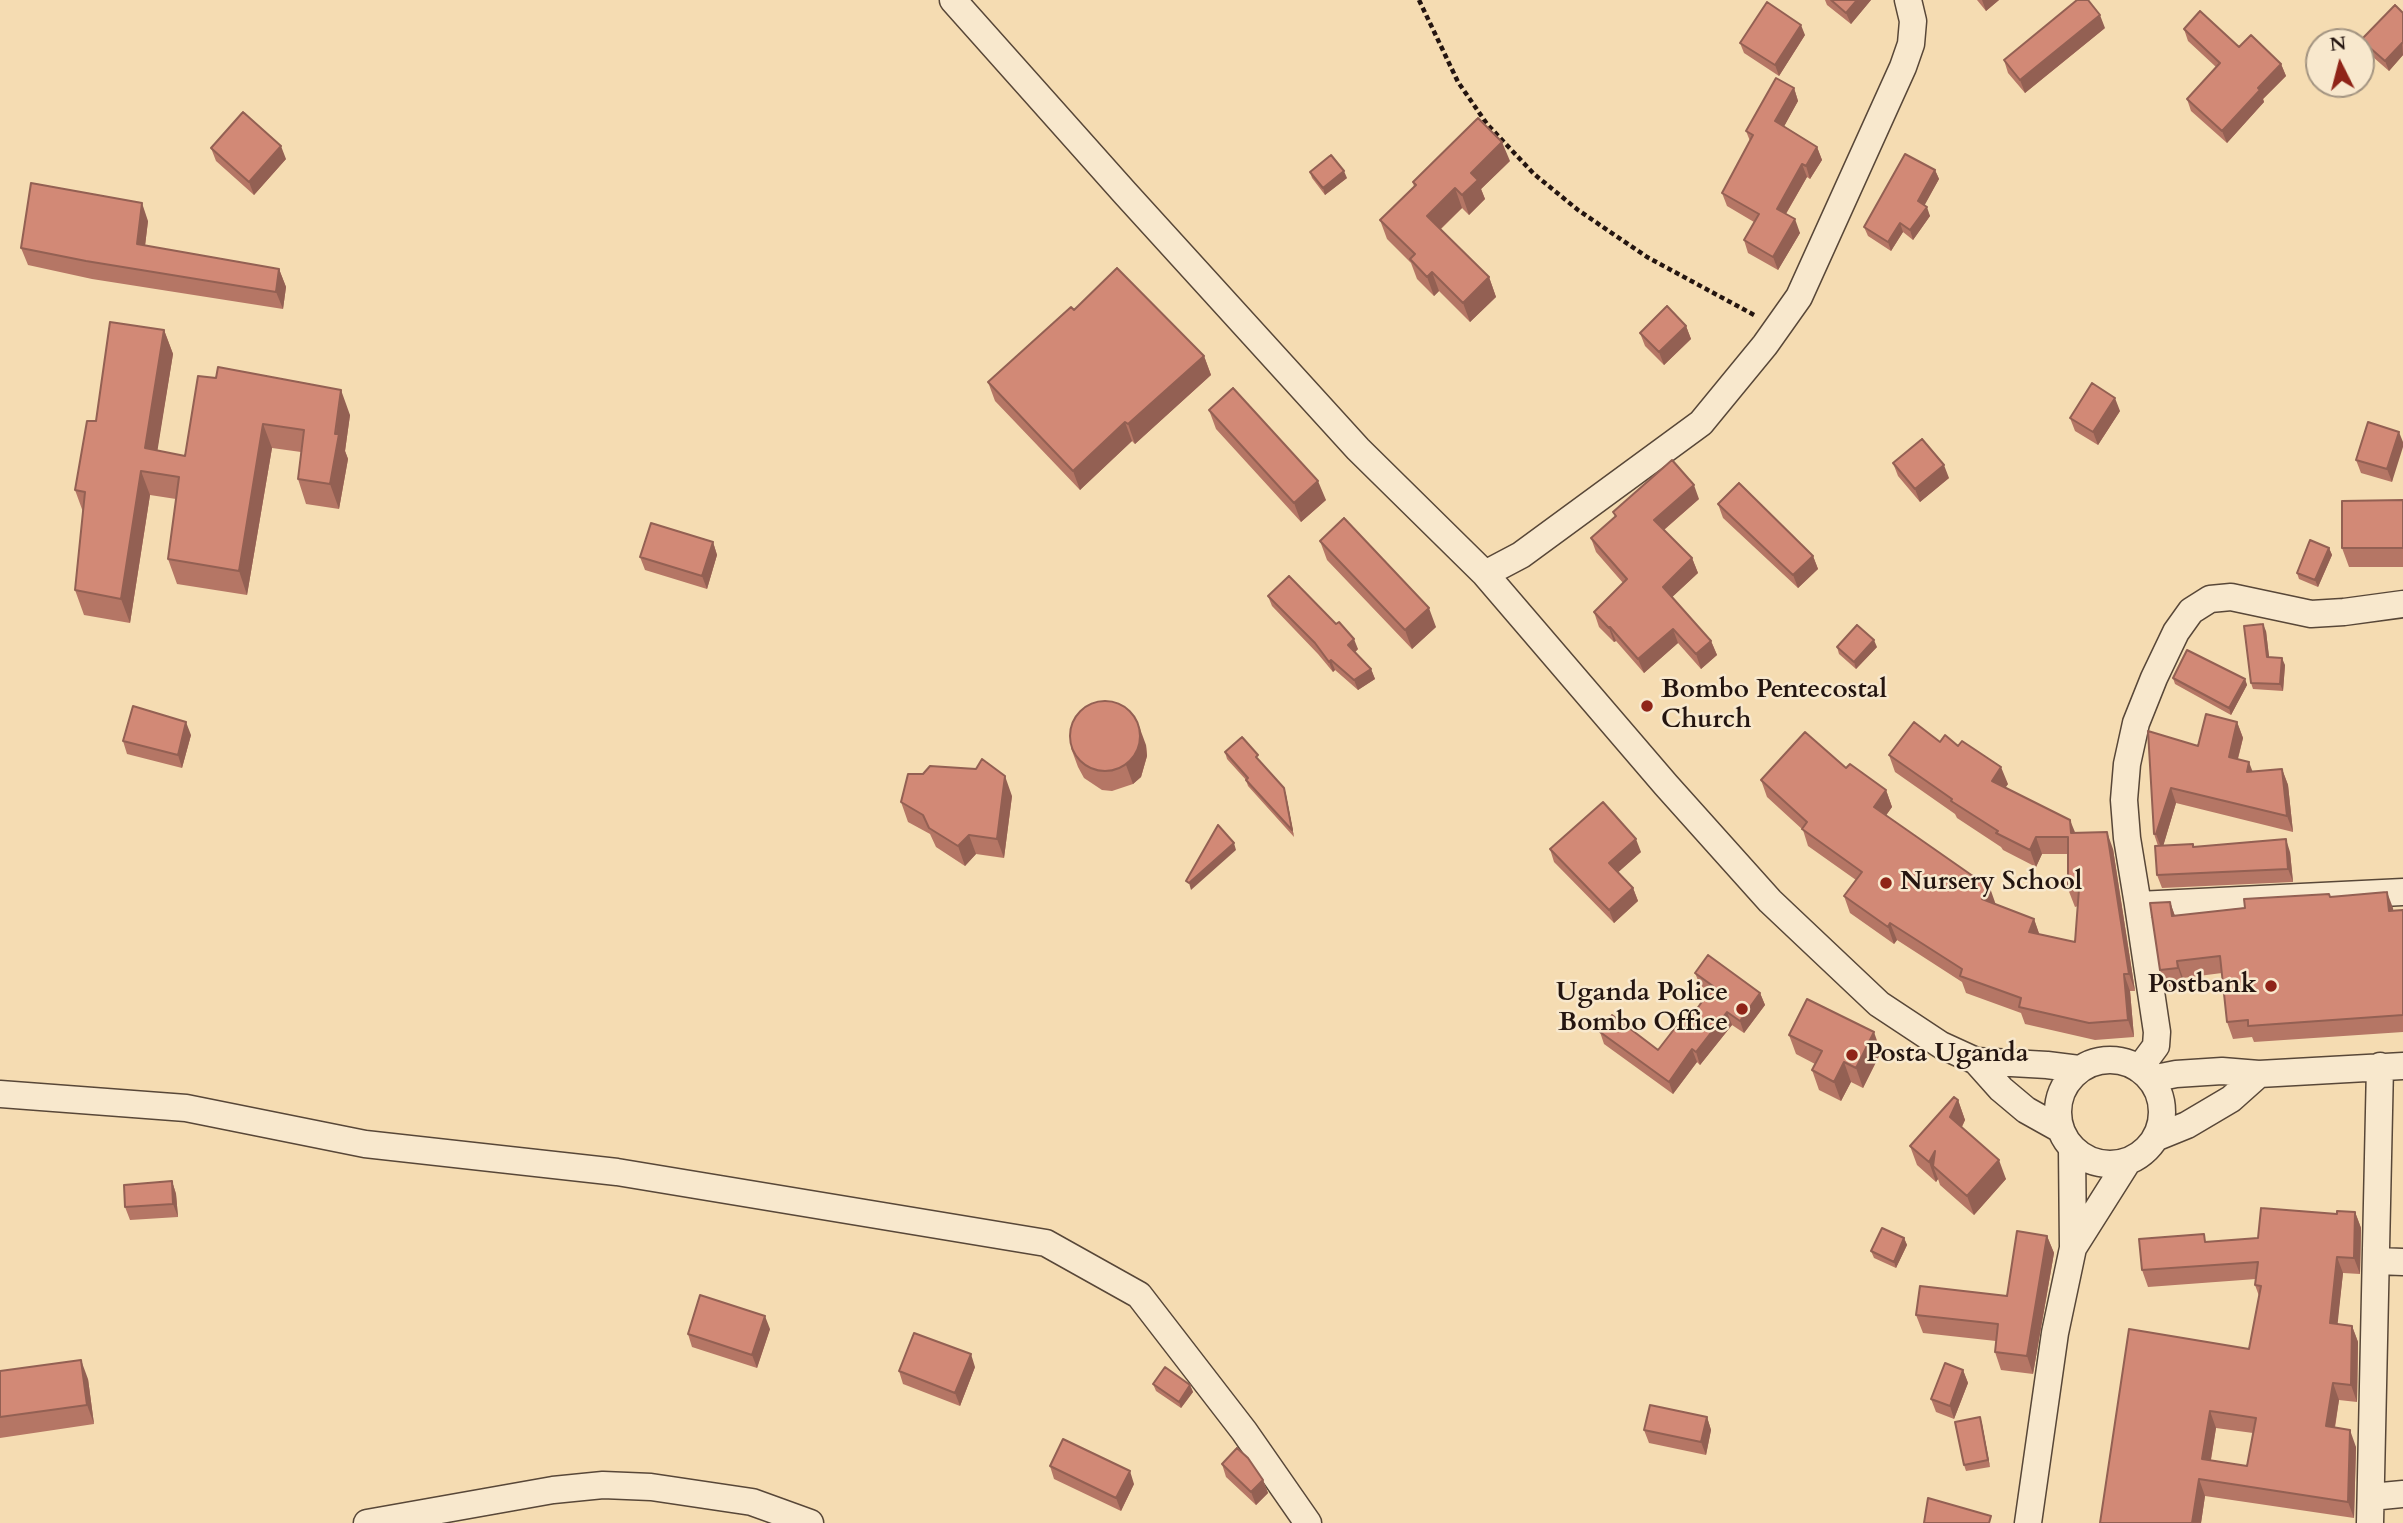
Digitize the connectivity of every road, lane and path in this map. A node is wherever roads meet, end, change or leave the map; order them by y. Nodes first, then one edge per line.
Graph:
1 (953, 0) edge
2 (1419, 0) edge
3 (1908, 0) edge
4 (1778, 327) junction
5 (1485, 574) junction
6 (2403, 604) edge
7 (2403, 892) edge
8 (2138, 905) junction
9 (1976, 1061) junction
10 (2391, 1066) edge
11 (2079, 1069) junction
12 (2145, 1074) junction
13 (2259, 1074) junction
14 (0, 1094) edge
15 (2155, 1138) junction
16 (2066, 1139) junction
17 (2128, 1161) junction
18 (2073, 1248) junction
19 (2376, 1261) junction
20 (2403, 1262) edge
21 (2403, 1494) edge
22 (2371, 1510) edge
23 (367, 1523) edge
24 (810, 1523) edge
25 (1308, 1523) edge
26 (2028, 1523) edge

1 - 5 street
2 - 4 path
3 - 4 street
4 - 5 street
5 - 9 street
6 - 8 street
7 - 8 street
8 - 12 street
9 - 11 street
9 - 16 street
10 - 13 street
10 - 19 street
11 - 12 street
11 - 16 street
12 - 13 street
12 - 15 street
13 - 15 street
14 - 25 street
15 - 17 street
16 - 17 street
16 - 18 street
17 - 18 street
18 - 26 street
19 - 20 street
19 - 22 street
21 - 22 street
23 - 24 street

